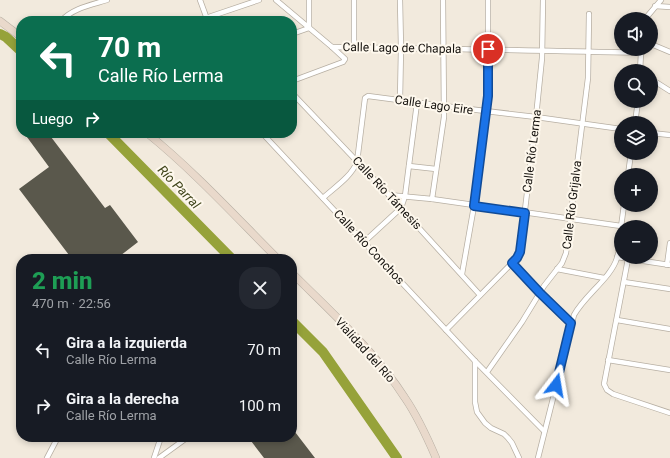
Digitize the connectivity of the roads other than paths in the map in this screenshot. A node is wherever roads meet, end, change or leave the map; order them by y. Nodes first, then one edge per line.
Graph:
1 (107, 0) edge
2 (200, 0) edge
3 (259, 0) edge
4 (276, 0) edge
5 (309, 0) edge
6 (354, 0) edge
7 (400, 0) edge
8 (443, 0) edge
9 (488, 0) edge
10 (543, 0) edge
11 (661, 0) edge
12 (655, 6) junction
13 (670, 7) edge
14 (650, 12) edge
15 (589, 14) dead end
16 (66, 16) edge
17 (206, 16) edge
18 (217, 16) edge
19 (295, 16) edge
20 (297, 18) edge
21 (0, 20) edge
22 (309, 28) junction
23 (297, 32) edge
24 (16, 33) edge
25 (332, 46) junction
26 (354, 47) junction
27 (401, 48) junction
28 (658, 48) edge
29 (443, 49) junction
30 (488, 49) junction
31 (542, 50) junction
32 (588, 51) junction
33 (614, 51) edge
34 (670, 52) edge
35 (297, 79) edge
36 (658, 83) edge
37 (670, 91) edge
38 (297, 97) edge
39 (400, 100) junction
40 (416, 103) junction
41 (444, 106) junction
42 (486, 112) junction
43 (536, 117) junction
44 (583, 124) junction
45 (614, 128) edge
46 (658, 134) edge
47 (670, 135) edge
48 (153, 138) edge
49 (267, 138) edge
50 (357, 162) junction
51 (409, 166) junction
52 (436, 169) junction
53 (389, 196) junction
54 (405, 196) junction
55 (323, 198) junction
56 (432, 199) junction
57 (474, 206) junction
58 (401, 208) junction
59 (525, 213) junction
60 (570, 219) junction
61 (614, 227) edge
62 (364, 242) junction
63 (670, 243) edge
64 (273, 254) edge
65 (512, 263) junction
66 (614, 264) edge
67 (627, 264) edge
68 (658, 264) edge
69 (668, 265) edge
70 (557, 269) junction
71 (462, 274) junction
72 (297, 278) edge
73 (604, 278) junction
74 (624, 282) junction
75 (670, 289) edge
76 (540, 293) junction
77 (480, 295) junction
78 (617, 320) junction
79 (571, 323) junction
80 (670, 329) edge
81 (446, 330) junction
82 (608, 360) junction
83 (475, 361) junction
84 (670, 370) edge
85 (487, 372) junction
86 (670, 413) edge
87 (544, 431) junction
88 (55, 442) edge
89 (159, 442) edge
90 (181, 442) edge
91 (47, 458) edge
92 (154, 458) edge
93 (159, 458) edge
94 (436, 458) edge
95 (518, 458) edge
96 (538, 458) edge

1 - 16 street
2 - 17 street
3 - 18 street
4 - 19 street, Calle Lago de Chapala
5 - 22 street
6 - 26 street
7 - 27 street
8 - 29 street
9 - 30 street
10 - 31 street, Calle Río Lerma
11 - 12 street
12 - 13 street
12 - 14 street
15 - 32 street, Calle Río Grijalva
20 - 22 street, Calle Lago de Chapala
21 - 24 main road
22 - 23 street
22 - 25 street, Calle Lago de Chapala
25 - 26 street, Calle Lago de Chapala
25 - 35 street, Calle Lago de Chapala
26 - 27 street, Calle Lago de Chapala
27 - 29 street, Calle Lago de Chapala
27 - 39 street
28 - 34 street
29 - 30 street, Calle Lago de Chapala
29 - 41 street
30 - 31 street, Calle Lago de Chapala
30 - 42 street
31 - 32 street, Calle Lago de Chapala
31 - 43 street, Calle Río Lerma
32 - 33 street, Calle Lago de Chapala
32 - 44 street, Calle Río Grijalva
36 - 37 street
38 - 50 street, Calle Río Támesis
39 - 40 street, Calle Lago Eire
39 - 50 street, Calle Lago Eire
40 - 41 street, Calle Lago Eire
40 - 51 street
41 - 42 street, Calle Lago Eire
41 - 52 street
42 - 43 street, Calle Lago Eire
42 - 57 street
43 - 44 street, Calle Lago Eire
43 - 59 street, Calle Río Lerma
44 - 45 street, Calle Lago Eire
44 - 60 street, Calle Río Grijalva
46 - 47 street
48 - 64 main road
49 - 55 street, Calle Río Conchos
50 - 53 street, Calle Río Támesis
50 - 55 street
51 - 52 street
51 - 54 street
52 - 56 street
53 - 54 street
53 - 58 street, Calle Río Támesis
54 - 56 street
54 - 58 street
55 - 62 street, Calle Río Conchos
56 - 57 street
57 - 59 street
57 - 71 street
58 - 62 street
58 - 71 street, Calle Río Támesis
59 - 60 street
59 - 65 street, Calle Río Lerma
60 - 61 street
60 - 70 street, Calle Río Grijalva
62 - 81 street, Calle Río Conchos
63 - 69 street
65 - 76 street
65 - 77 street, Calle Río Lerma
66 - 73 street
67 - 74 street
68 - 69 street
70 - 73 street
70 - 76 street, Calle Río Grijalva
71 - 77 street, Calle Río Támesis
72 - 94 main road, Vialidad del Río
73 - 79 street
74 - 75 street
74 - 78 street
76 - 79 street
76 - 85 street, Calle Río Grijalva
77 - 81 street, Calle Río Lerma
78 - 80 street
78 - 82 street
79 - 87 street
81 - 83 street, Calle Río Conchos
82 - 84 street
82 - 86 street
83 - 85 street, Calle Río Conchos
83 - 95 street
85 - 87 street, Calle Río Conchos
87 - 96 street
88 - 91 street
89 - 92 street
90 - 93 street

